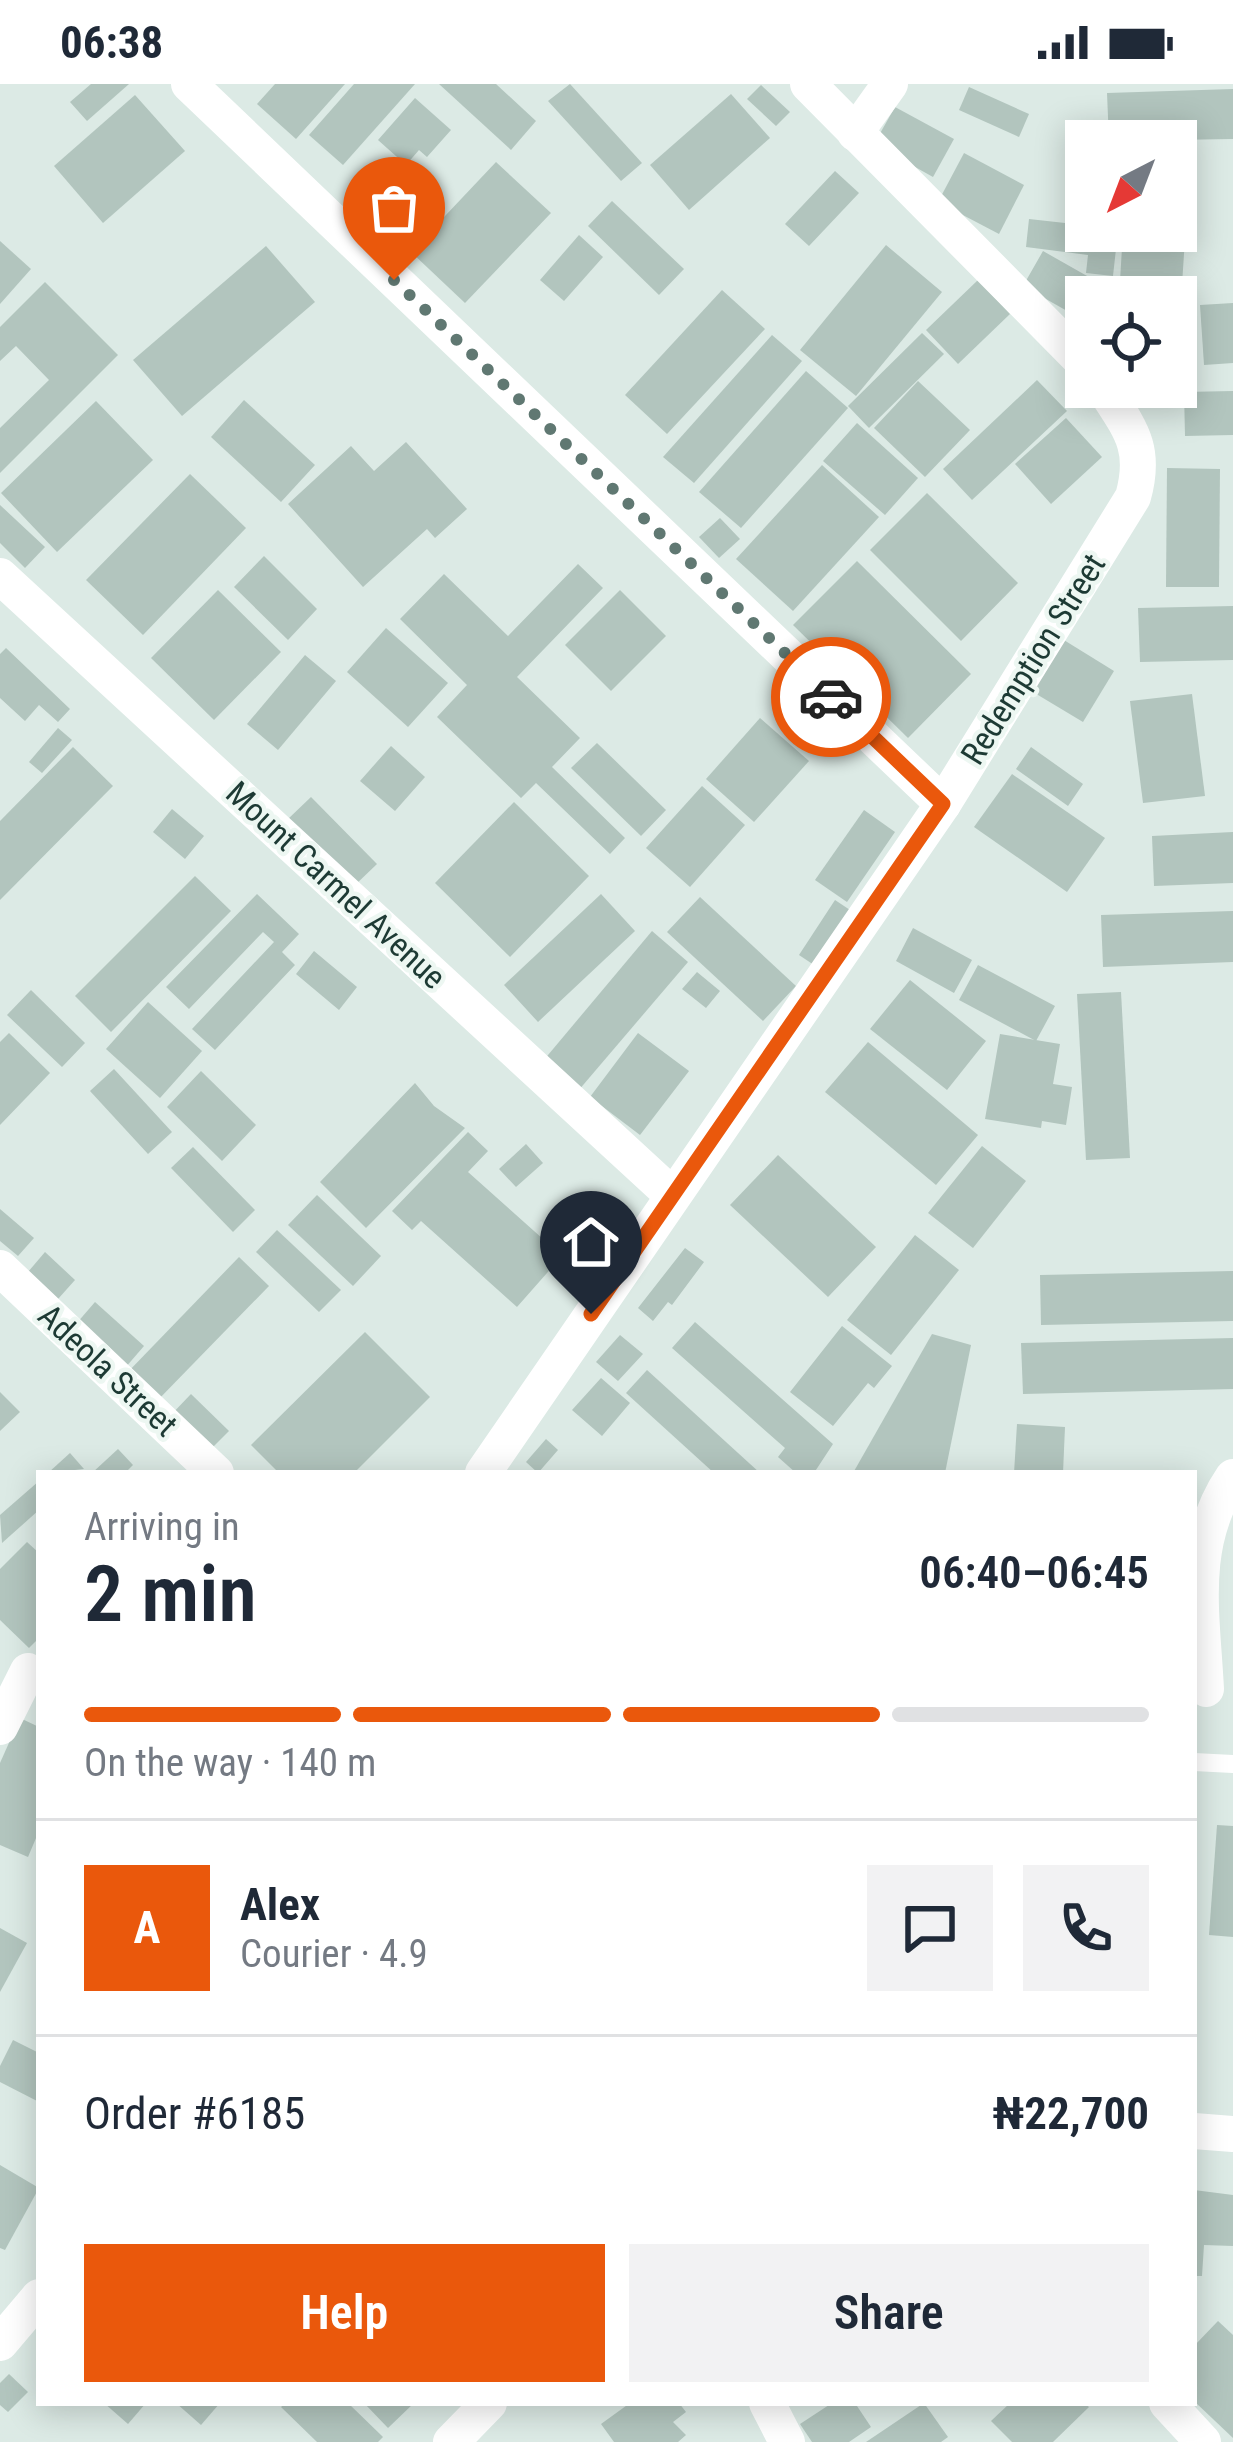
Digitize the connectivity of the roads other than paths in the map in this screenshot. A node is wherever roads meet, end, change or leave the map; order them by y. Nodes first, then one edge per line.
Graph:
1 (189, 84) edge
2 (808, 84) edge
3 (890, 84) edge
4 (856, 133) junction
5 (1065, 344) edge
6 (1117, 408) edge
7 (0, 575) edge
8 (943, 804) junction
9 (672, 1195) junction
10 (0, 1268) edge
11 (213, 1470) edge
12 (485, 1470) edge
13 (1233, 1477) edge
14 (22, 1668) edge
15 (1211, 1689) edge
16 (0, 1727) edge
17 (1197, 1762) edge
18 (1233, 1764) edge
19 (1197, 2131) edge
20 (1233, 2134) edge
21 (36, 2301) edge
22 (0, 2343) edge
23 (487, 2406) edge
24 (768, 2406) edge
25 (1171, 2406) edge
26 (451, 2442) edge
27 (787, 2442) edge
28 (1203, 2442) edge

1 - 8 street
2 - 4 street
3 - 4 street
4 - 5 street
6 - 8 street, Redemption Street
7 - 9 street, Mount Carmel Avenue
8 - 9 street, Redemption Street
9 - 12 street, Redemption Street
10 - 11 street, Adeola Street
13 - 15 street
14 - 16 street
17 - 18 lane
19 - 20 street
21 - 22 street
23 - 26 street
24 - 27 street
25 - 28 street

